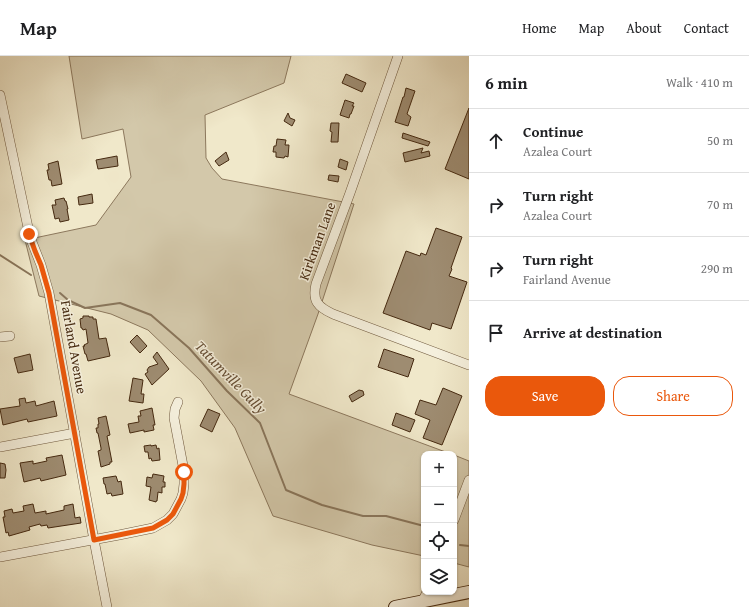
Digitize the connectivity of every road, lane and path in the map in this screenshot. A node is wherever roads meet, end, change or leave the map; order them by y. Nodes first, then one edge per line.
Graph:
1 (398, 56) edge
2 (0, 96) edge
3 (10, 336) dead end
4 (0, 338) edge
5 (469, 365) edge
6 (178, 402) dead end
7 (75, 433) junction
8 (0, 447) edge
9 (469, 480) edge
10 (457, 512) edge
11 (94, 540) junction
12 (0, 557) edge
13 (469, 592) edge
14 (423, 600) edge
15 (107, 607) edge
16 (395, 607) edge

1 - 5 street, Kirkman Lane
2 - 7 street, Fairland Avenue
3 - 4 street
6 - 11 street
7 - 8 street
7 - 11 street, Fairland Avenue
9 - 10 street
11 - 12 street
11 - 15 street, Fairland Avenue
13 - 14 street
14 - 16 street

